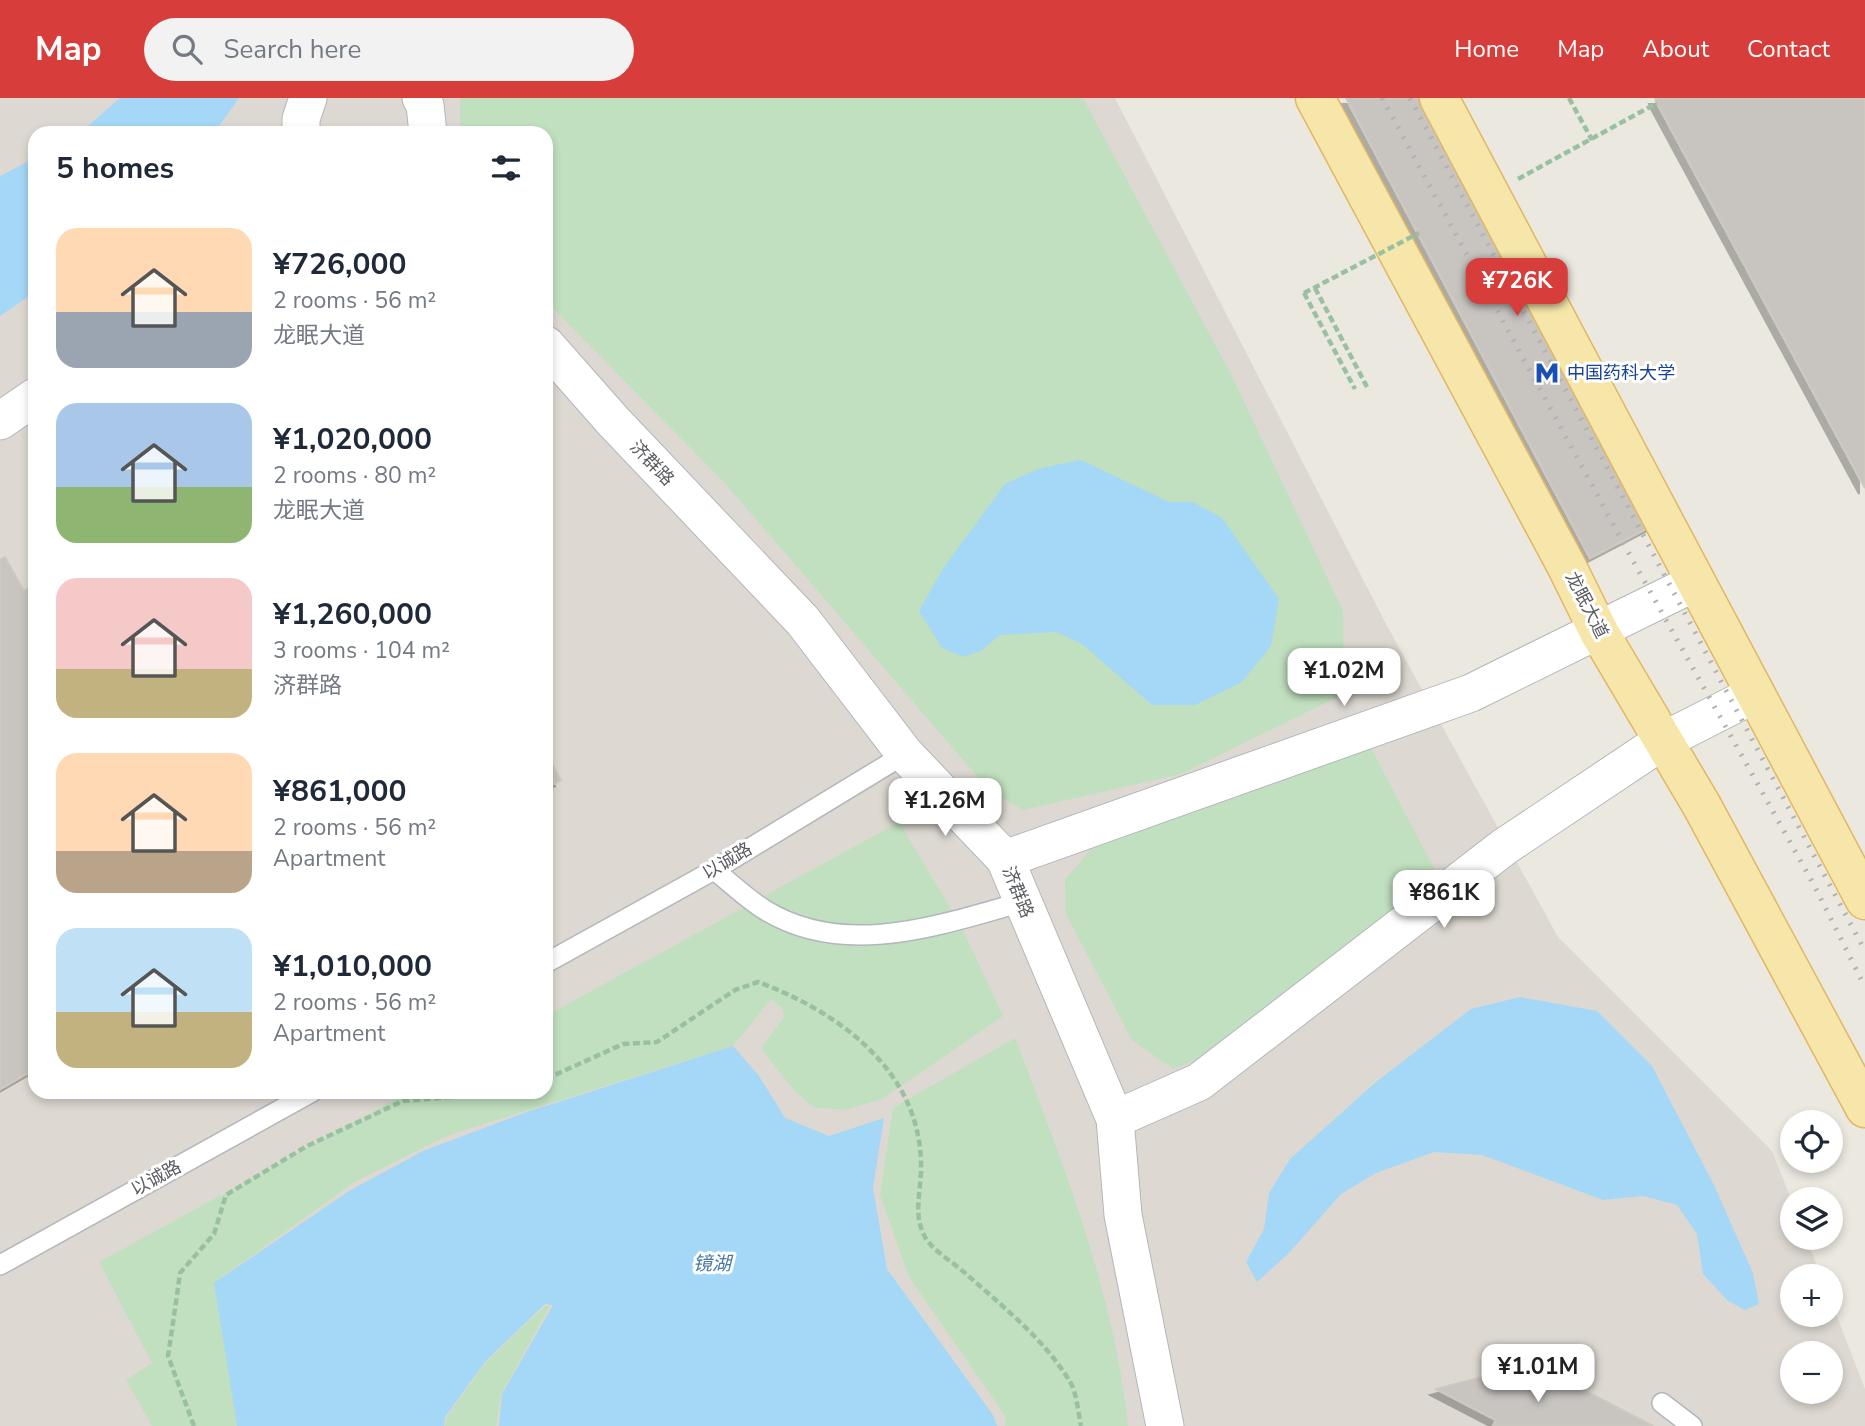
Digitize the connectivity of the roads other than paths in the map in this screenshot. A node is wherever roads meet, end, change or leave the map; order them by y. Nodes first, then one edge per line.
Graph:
1 (308, 98) edge
2 (421, 98) edge
3 (1315, 98) edge
4 (1439, 98) edge
5 (301, 126) edge
6 (427, 126) edge
7 (553, 353) edge
8 (28, 402) edge
9 (0, 421) edge
10 (1696, 582) junction
11 (1599, 632) junction
12 (1753, 695) junction
13 (1661, 742) junction
14 (905, 754) junction
15 (1005, 859) junction
16 (714, 870) junction
17 (1865, 900) edge
18 (1022, 902) junction
19 (553, 959) edge
20 (299, 1099) edge
21 (1865, 1108) edge
22 (1115, 1119) junction
23 (0, 1265) edge
24 (1662, 1403) dead end
25 (1165, 1426) edge
26 (1692, 1426) edge

1 - 5 street
2 - 6 street
3 - 11 main road, 龙眠大道
4 - 10 main road
7 - 14 street, 济群路
8 - 9 street
10 - 11 street
10 - 12 main road
11 - 13 main road, 龙眠大道
11 - 15 street
12 - 13 street
12 - 17 main road
13 - 21 main road, 龙眠大道
13 - 22 street
14 - 15 street, 济群路
14 - 16 lane, 以诚路
15 - 18 street, 济群路
16 - 18 lane
16 - 19 lane, 以诚路
18 - 22 street, 济群路
20 - 23 lane, 以诚路
22 - 25 street, 济群路
24 - 26 lane

